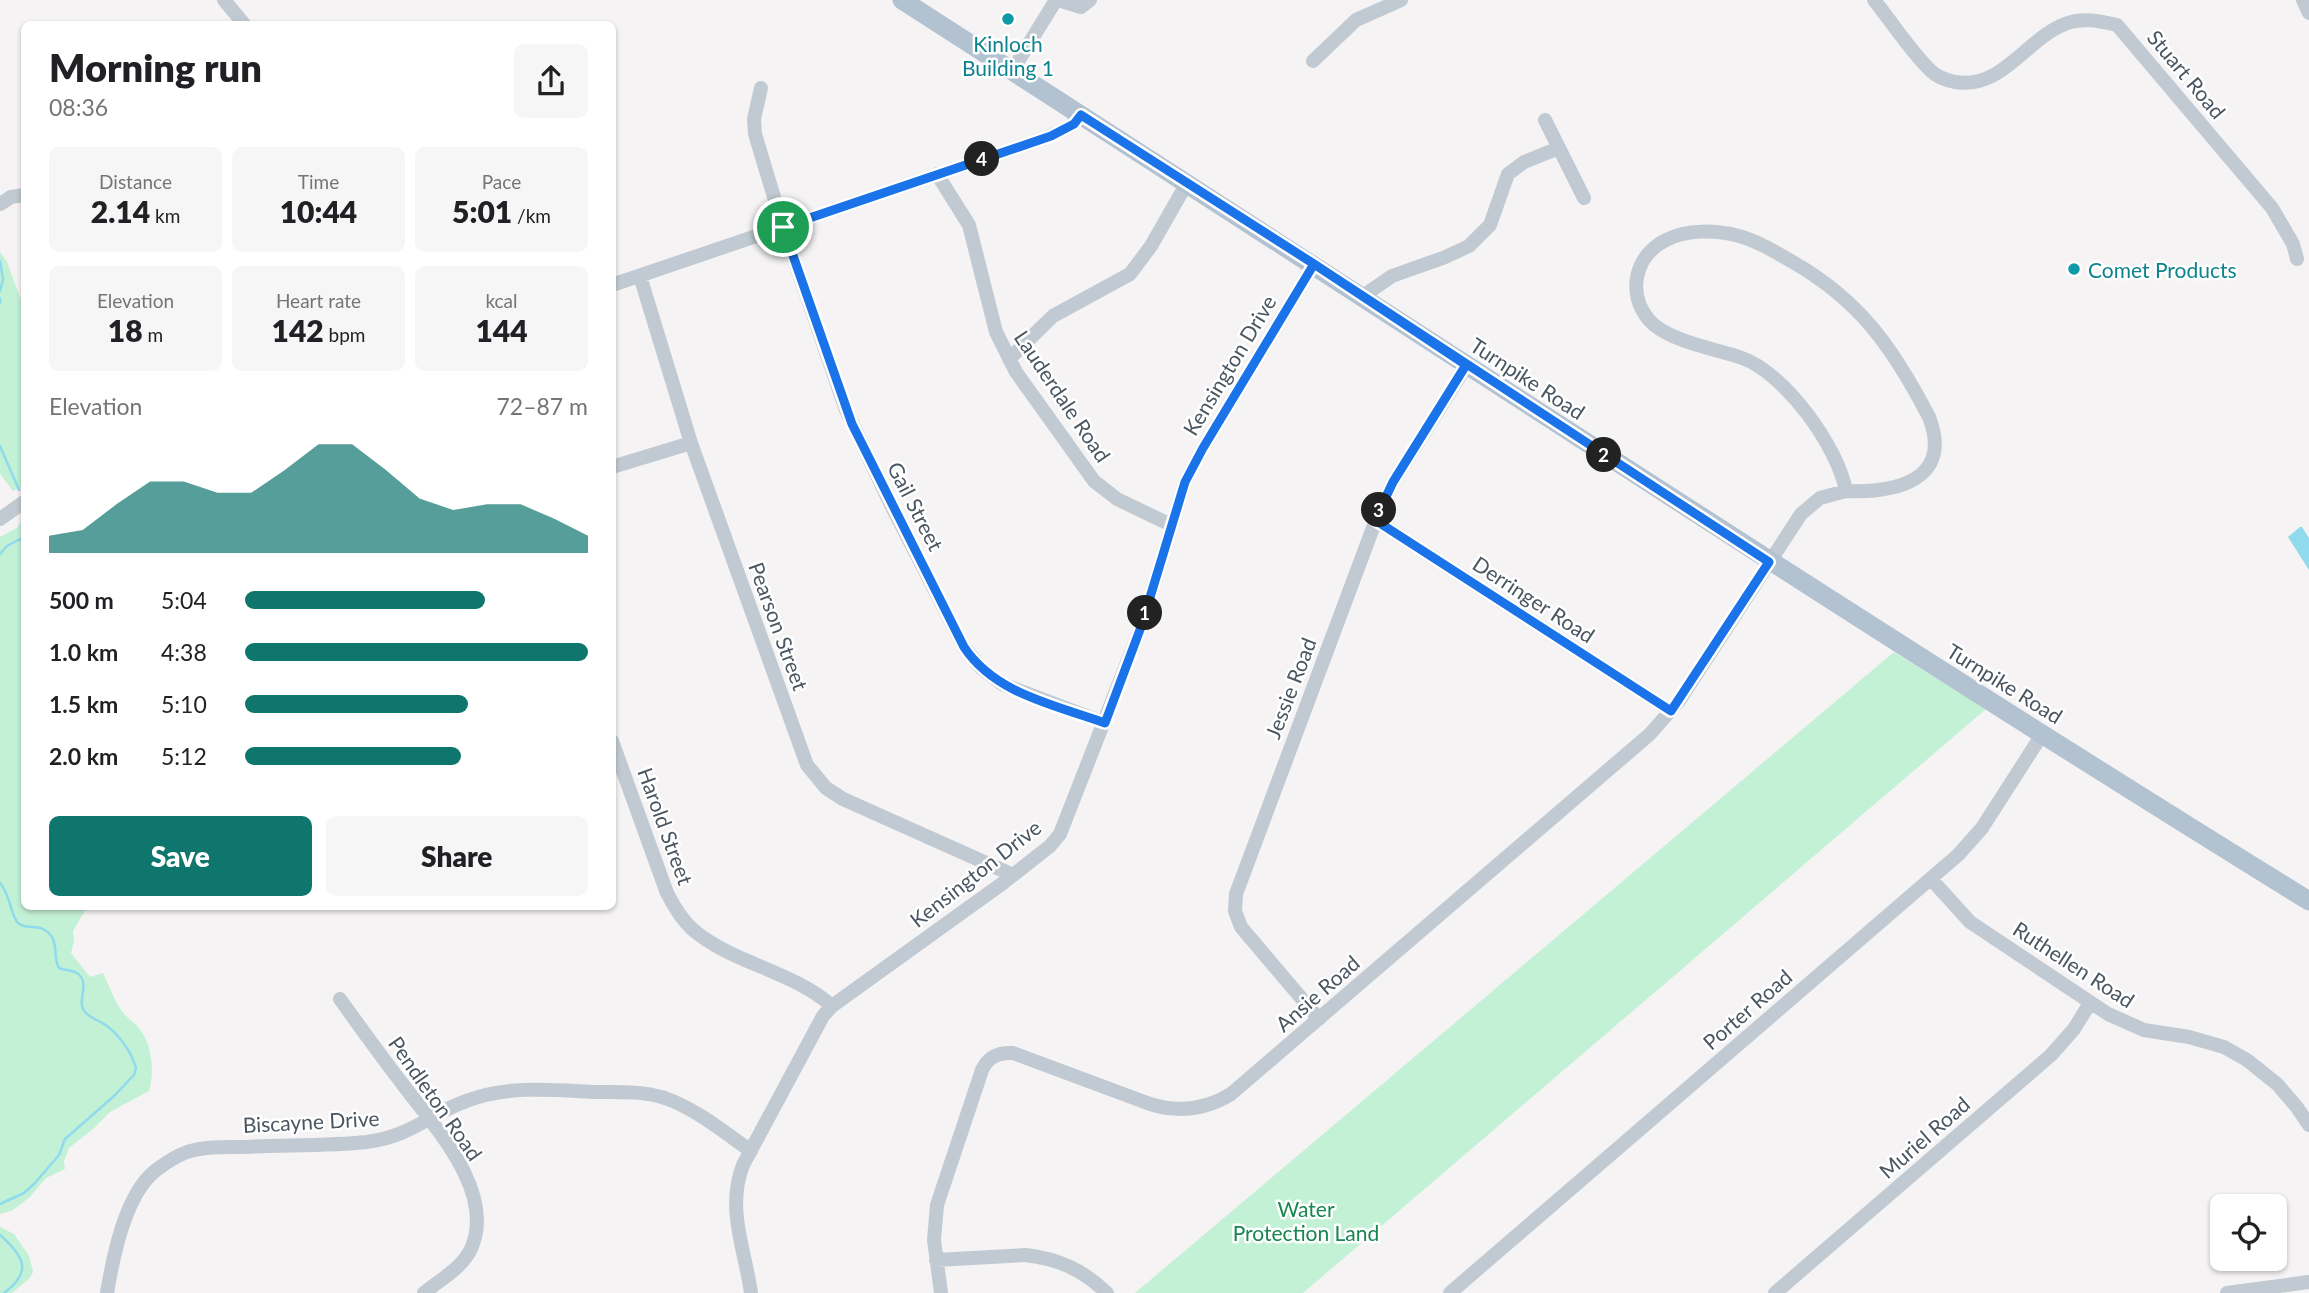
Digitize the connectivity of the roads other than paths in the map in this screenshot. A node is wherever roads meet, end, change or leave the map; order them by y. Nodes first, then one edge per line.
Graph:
1 (224, 0) edge
2 (902, 0) edge
3 (1057, 0) edge
4 (1090, 0) edge
5 (1401, 0) edge
6 (1874, 0) edge
7 (2303, 0) edge
8 (2309, 13) edge
9 (242, 21) edge
10 (1313, 61) dead end
11 (1013, 71) junction
12 (761, 88) dead end
13 (1081, 115) junction
14 (1545, 120) dead end
15 (1559, 148) junction
16 (937, 174) junction
17 (1187, 183) junction
18 (21, 195) edge
19 (1584, 198) dead end
20 (0, 204) edge
21 (783, 227) junction
22 (2297, 259) dead end
23 (1314, 264) junction
24 (640, 276) junction
25 (616, 284) edge
26 (1363, 296) junction
27 (1009, 359) junction
28 (1466, 365) junction
29 (691, 443) junction
30 (616, 466) edge
31 (1846, 491) junction
32 (21, 504) edge
33 (0, 519) edge
34 (1375, 520) junction
35 (1171, 525) junction
36 (1769, 562) junction
37 (1671, 711) junction
38 (1105, 723) junction
39 (2042, 733) junction
40 (616, 752) edge
41 (1013, 875) junction
42 (1931, 879) junction
43 (2309, 901) edge
44 (340, 999) dead end
45 (2090, 1003) junction
46 (832, 1006) junction
47 (1319, 1019) junction
48 (429, 1120) junction
49 (2309, 1125) edge
50 (751, 1151) junction
51 (936, 1260) junction
52 (2309, 1282) edge
53 (107, 1293) edge
54 (424, 1293) edge
55 (751, 1293) edge
56 (941, 1293) edge
57 (1107, 1293) edge
58 (1450, 1293) edge
59 (1775, 1293) edge
60 (2227, 1293) edge

1 - 9 street
2 - 11 main road, Turnpike Road
3 - 4 street
3 - 11 street
5 - 10 street
6 - 22 street, Stuart Road
7 - 8 street
11 - 13 main road, Turnpike Road
12 - 21 street, Gail Street
13 - 16 street
13 - 17 main road, Turnpike Road
14 - 15 street
15 - 19 street
15 - 26 street
16 - 21 street
16 - 27 street, Lauderdale Road
17 - 23 main road, Turnpike Road
17 - 27 street
18 - 20 street
21 - 24 street
21 - 38 street, Gail Street
23 - 26 main road, Turnpike Road
23 - 35 street, Kensington Drive
24 - 25 street
24 - 29 street, Pearson Street
26 - 28 main road, Turnpike Road
27 - 35 street, Lauderdale Road
28 - 34 street, Jessie Road
28 - 36 main road, Turnpike Road
29 - 30 street
29 - 41 street, Pearson Street
31 - 31 street, Ansie Road
31 - 36 street, Ansie Road
32 - 33 street
34 - 37 street, Derringer Road
34 - 47 street, Jessie Road
35 - 38 street, Kensington Drive
36 - 37 street, Ansie Road
36 - 39 main road, Turnpike Road
37 - 47 street, Ansie Road
38 - 41 street, Kensington Drive
39 - 42 street, Porter Road
39 - 43 main road, Turnpike Road
40 - 46 street, Harold Street
41 - 46 street, Kensington Drive
42 - 45 street, Ruthellen Road
42 - 58 street, Porter Road
44 - 48 street, Pendleton Road
45 - 49 street, Ruthellen Road
45 - 59 street, Muriel Road
46 - 50 street, Kensington Drive
47 - 51 street, Ansie Road
48 - 50 street, Biscayne Drive
48 - 53 street, Biscayne Drive
48 - 54 street, Pendleton Road
50 - 55 street, Kensington Drive
51 - 56 street, Ansie Road
51 - 57 street
52 - 60 street

